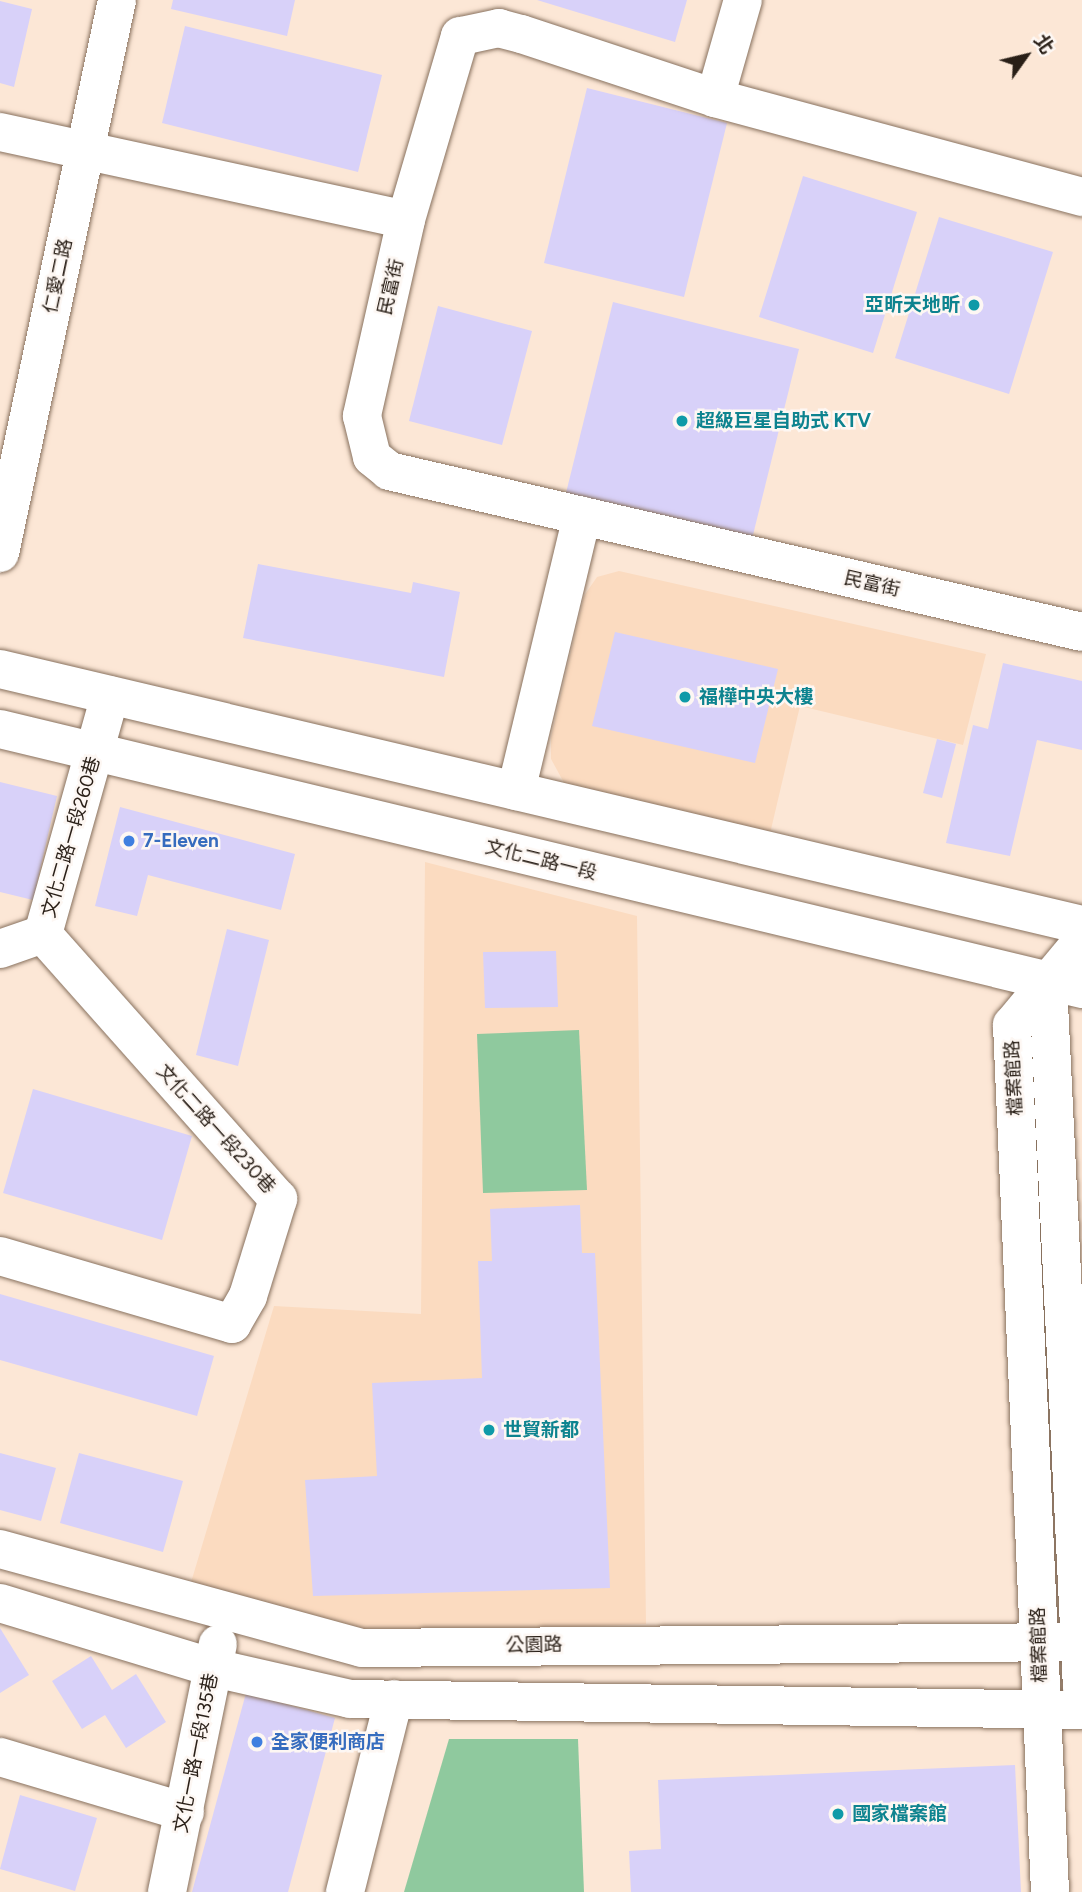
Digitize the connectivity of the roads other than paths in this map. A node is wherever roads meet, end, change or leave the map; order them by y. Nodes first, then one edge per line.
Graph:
1 (117, 0) edge
2 (743, 0) edge
3 (715, 98) junction
4 (0, 132) edge
5 (83, 151) junction
6 (1082, 197) edge
7 (406, 220) junction
8 (582, 516) junction
9 (0, 553) edge
10 (1082, 632) edge
11 (0, 669) edge
12 (110, 695) junction
13 (0, 729) edge
14 (96, 752) junction
15 (516, 791) junction
16 (1082, 925) edge
17 (43, 934) junction
18 (1082, 941) edge
19 (0, 949) edge
20 (1065, 986) edge
21 (1021, 1226) junction
22 (1072, 1233) edge
23 (0, 1256) edge
24 (0, 1549) edge
25 (0, 1603) edge
26 (224, 1615) junction
27 (1038, 1642) junction
28 (1081, 1642) edge
29 (362, 1648) junction
30 (214, 1668) junction
31 (1082, 1688) edge
32 (350, 1699) junction
33 (394, 1699) junction
34 (1082, 1710) edge
35 (1042, 1711) junction
36 (0, 1757) edge
37 (185, 1812) junction
38 (167, 1892) edge
39 (345, 1892) edge
40 (1050, 1892) edge

1 - 5 street, 仁愛二路
2 - 3 street
3 - 6 street, 民富街
3 - 7 street, 民富街
4 - 5 street
5 - 7 street
5 - 9 street, 仁愛二路
7 - 8 street, 民富街
8 - 10 street, 民富街
8 - 15 street
11 - 12 street
12 - 14 street, 文化二路一段260巷
12 - 15 street
13 - 14 street, 文化二路一段
14 - 17 street, 文化二路一段260巷
14 - 20 street, 文化二路一段
15 - 16 street
17 - 19 street, 文化二路一段260巷
17 - 23 street, 文化二路一段230巷
18 - 20 street
20 - 21 street, 檔案館路
20 - 22 street, 檔案館路
21 - 22 street
21 - 27 street, 檔案館路
22 - 28 street, 檔案館路
24 - 26 street, 公園路
25 - 30 street
26 - 29 street, 公園路
26 - 30 street, 文化一路一段135巷
27 - 28 street, 公園路
27 - 29 street, 公園路
27 - 35 street, 檔案館路
28 - 31 street, 檔案館路
29 - 32 street
30 - 32 street
30 - 37 street, 文化一路一段135巷
32 - 33 street
33 - 35 street
33 - 39 street
34 - 35 street
35 - 40 street, 檔案館路
36 - 37 street
37 - 38 street, 文化一路一段135巷

